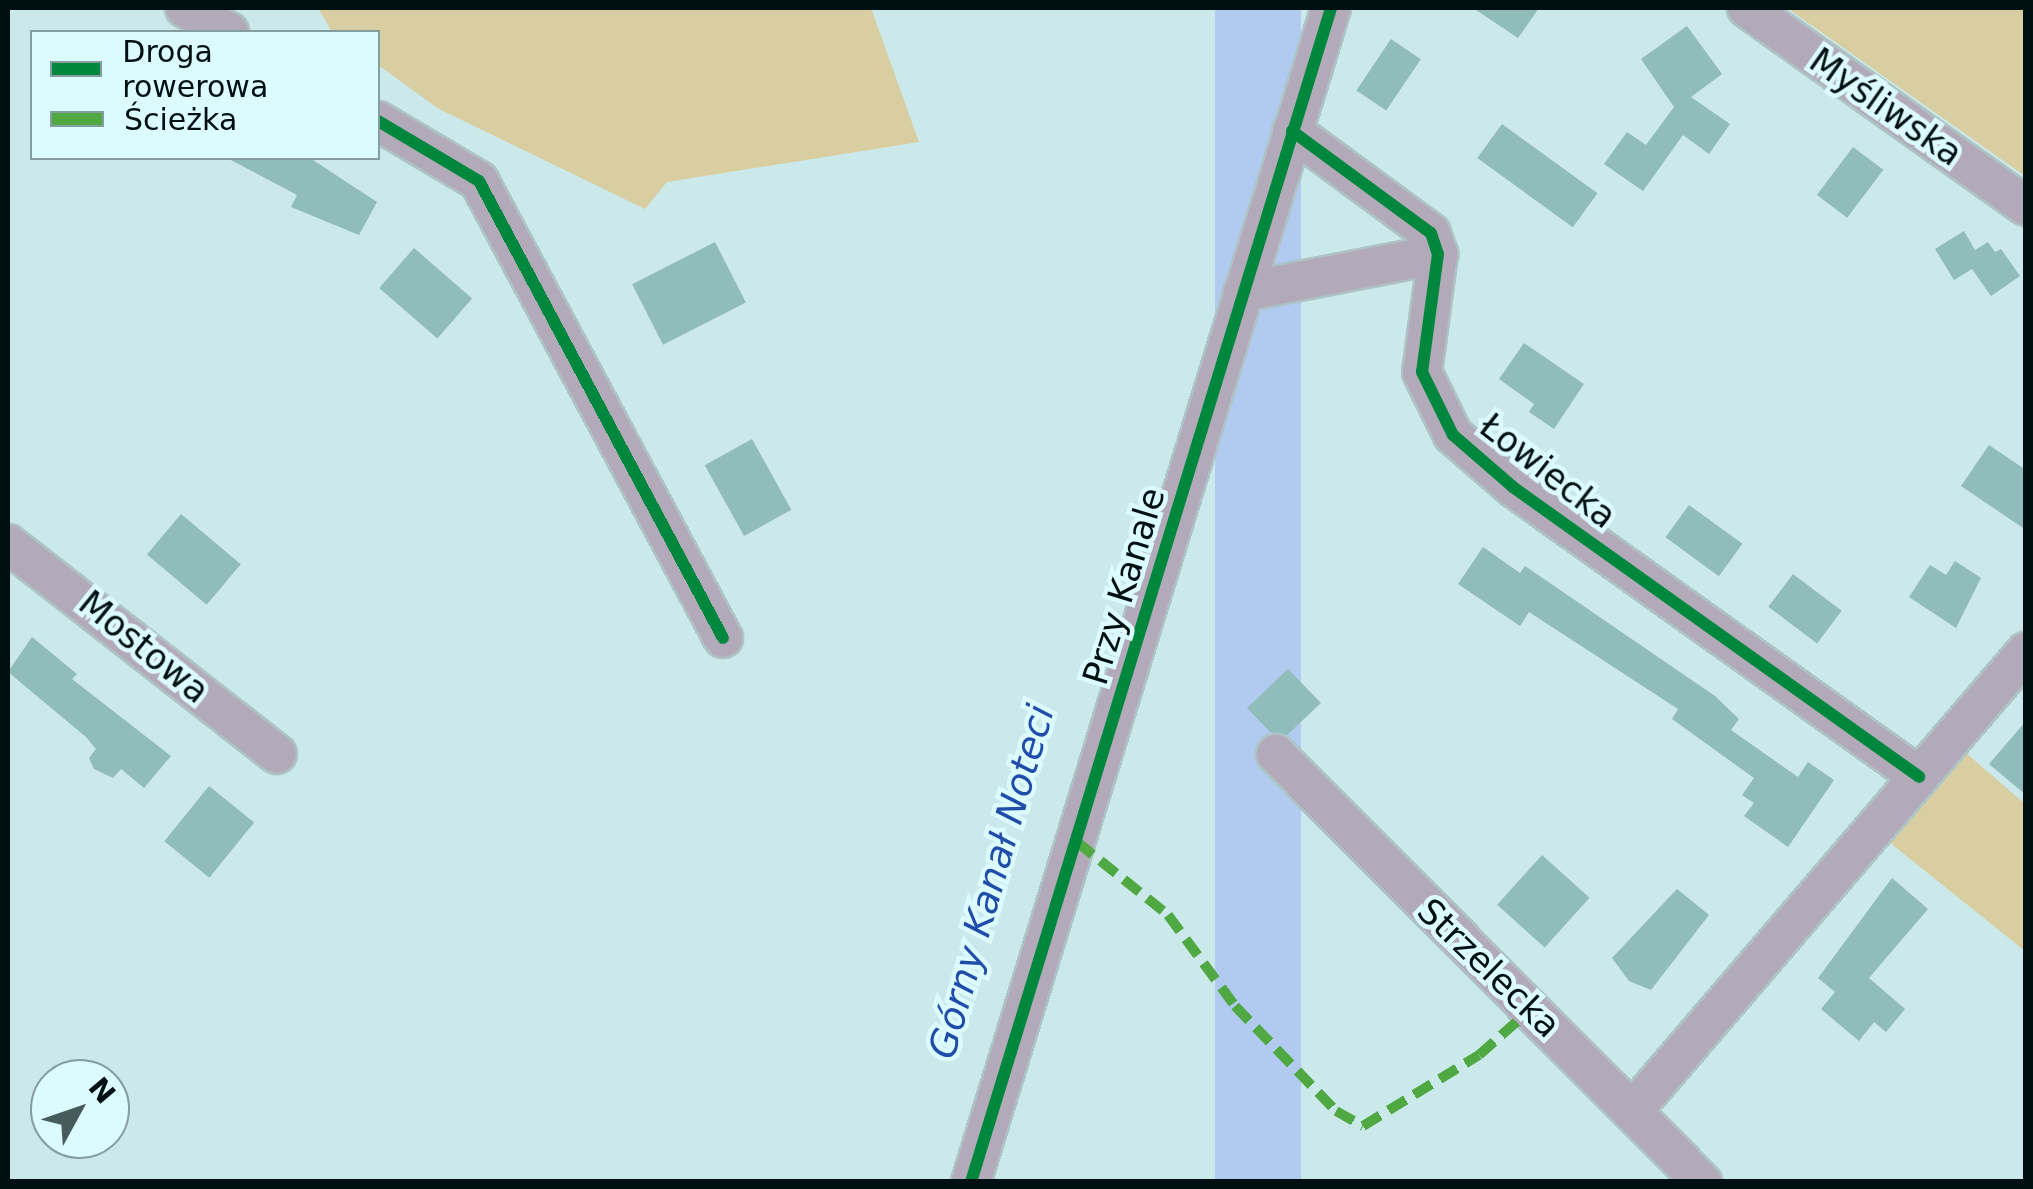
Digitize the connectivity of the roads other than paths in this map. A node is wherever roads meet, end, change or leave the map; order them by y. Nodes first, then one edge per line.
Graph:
1 (186, 8) edge
2 (1331, 8) edge
3 (1747, 8) edge
4 (225, 30) edge
5 (380, 121) edge
6 (1292, 131) junction
7 (2026, 206) edge
8 (1438, 254) junction
9 (1244, 292) junction
10 (8, 544) edge
11 (723, 638) dead end
12 (2026, 652) edge
13 (278, 754) dead end
14 (1276, 754) dead end
15 (1919, 778) junction
16 (1635, 1108) junction
17 (971, 1182) edge
18 (1702, 1182) edge

1 - 4 street
2 - 6 street, Przy Kanale
3 - 7 street, Myśliwska
5 - 11 street
6 - 8 street
6 - 9 street, Przy Kanale
8 - 9 street
8 - 15 street, Łowiecka
9 - 17 street, Przy Kanale
10 - 13 street, Mostowa
12 - 15 street
14 - 16 street, Strzelecka
15 - 16 street
16 - 18 street, Strzelecka

